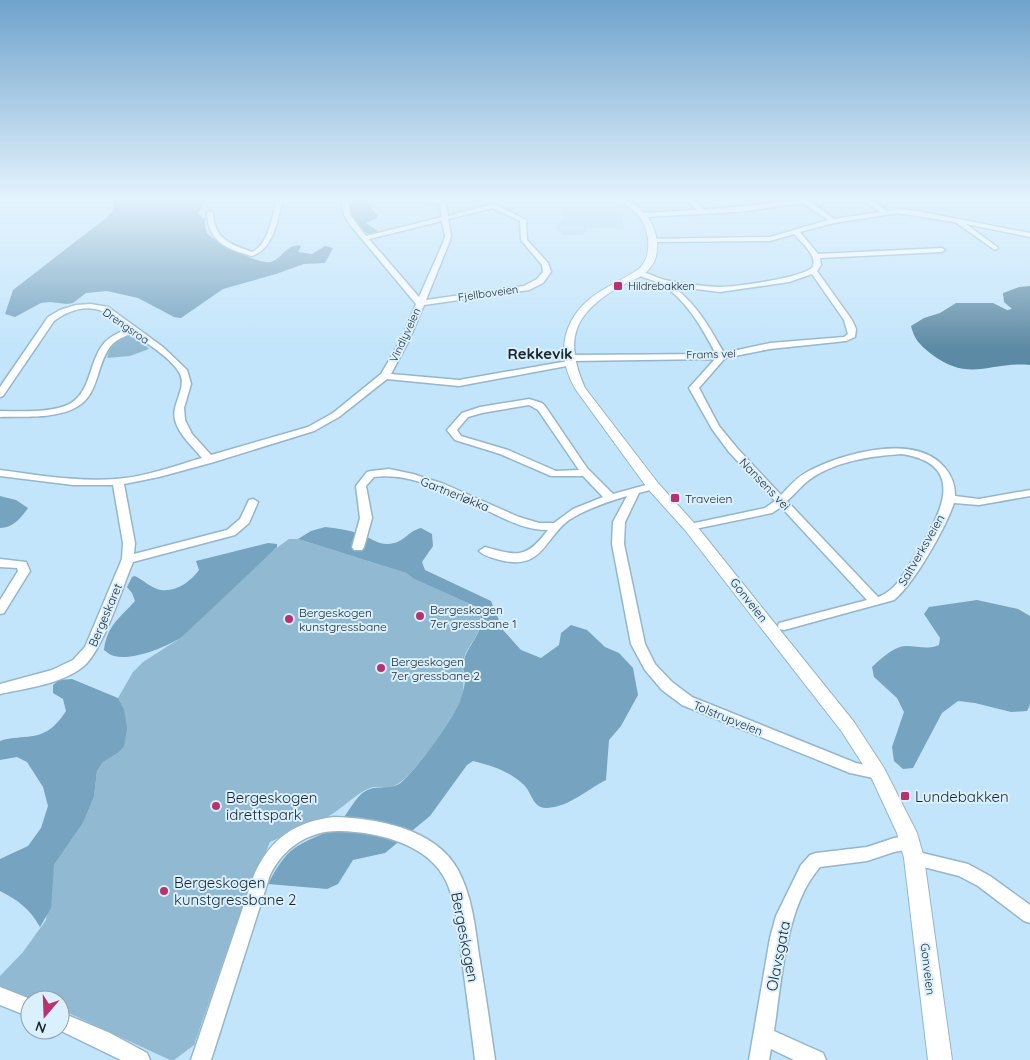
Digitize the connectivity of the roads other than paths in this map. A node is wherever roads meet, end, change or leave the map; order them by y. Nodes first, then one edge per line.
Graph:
1 (239, 249) edge
2 (260, 249) edge
3 (376, 249) edge
4 (443, 249) edge
5 (532, 249) edge
6 (652, 249) edge
7 (810, 249) edge
8 (942, 250) dead end
9 (816, 256) junction
10 (814, 271) junction
11 (639, 272) junction
12 (662, 282) junction
13 (420, 303) junction
14 (132, 330) junction
15 (722, 356) junction
16 (569, 361) junction
17 (385, 376) junction
18 (0, 394) edge
19 (0, 414) edge
20 (210, 460) junction
21 (587, 472) junction
22 (0, 473) edge
23 (118, 482) junction
24 (654, 486) junction
25 (635, 491) junction
26 (1030, 493) edge
27 (610, 497) junction
28 (949, 499) junction
29 (782, 501) junction
30 (253, 502) dead end
31 (556, 526) junction
32 (690, 527) junction
33 (358, 547) dead end
34 (485, 551) dead end
35 (128, 559) junction
36 (0, 563) edge
37 (876, 602) junction
38 (0, 610) edge
39 (784, 626) dead end
40 (0, 689) edge
41 (878, 773) junction
42 (912, 850) junction
43 (1030, 916) edge
44 (0, 996) edge
45 (20, 1004) edge
46 (70, 1025) edge
47 (764, 1036) junction
48 (140, 1060) edge
49 (201, 1060) edge
50 (485, 1060) edge
51 (759, 1060) edge
52 (816, 1060) edge
53 (940, 1060) edge

1 - 2 street
3 - 13 street
4 - 13 street, Vindlyveien
5 - 13 street, Fjellboveien
6 - 11 street, Gonveien
7 - 9 street
8 - 9 street
9 - 10 street
10 - 12 street
10 - 15 street, Frams vei
11 - 12 street
11 - 16 street, Gonveien
12 - 15 street
13 - 17 street, Vindlyveien
14 - 18 street, Drengsroa
14 - 19 street
14 - 20 street, Drengsroa
15 - 16 street, Frams vei
15 - 29 street, Nansens vei
16 - 17 street, Vindlyveien
16 - 24 street, Gonveien
17 - 20 street
20 - 23 street
21 - 21 street
21 - 27 street
22 - 23 street
23 - 35 street, Bergeskaret
24 - 25 street
24 - 32 street, Gonveien
25 - 27 street
25 - 41 street, Tolstrupveien
26 - 28 street
27 - 31 street
28 - 29 street, Saltverksveien
28 - 37 street, Saltverksveien
29 - 32 street
29 - 37 street, Nansens vei
30 - 35 street
31 - 33 street, Gartnerløkka
31 - 34 street
32 - 41 street, Gonveien
35 - 40 street, Bergeskaret
36 - 38 street
37 - 39 street, Saltverksveien
41 - 42 street, Gonveien
42 - 43 street
42 - 47 street, Olavsgata
42 - 53 street, Gonveien
44 - 45 street
46 - 48 street
47 - 51 street, Olavsgata
47 - 52 street
49 - 50 street, Bergeskogen

